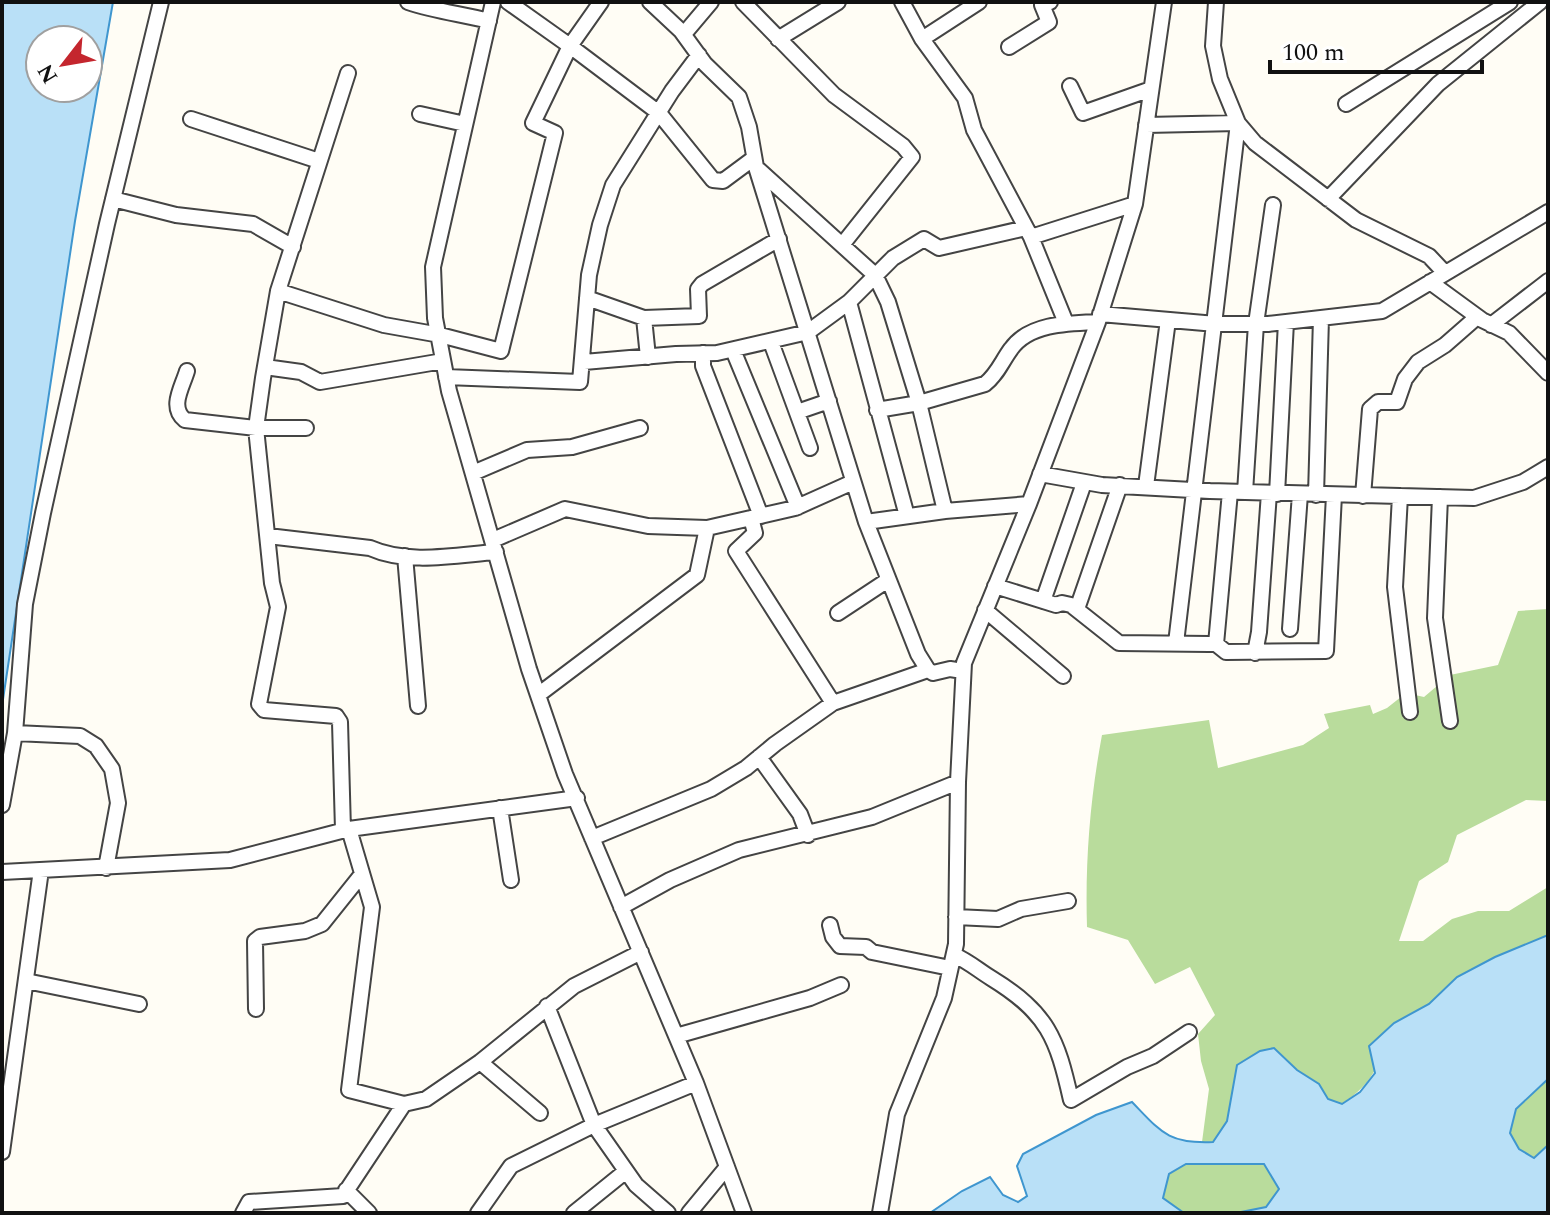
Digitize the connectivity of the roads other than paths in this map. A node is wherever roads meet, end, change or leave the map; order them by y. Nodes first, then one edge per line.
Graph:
1 (161, 2) edge
2 (408, 2) edge
3 (493, 2) edge
4 (508, 2) edge
5 (601, 2) edge
6 (650, 2) edge
7 (711, 2) edge
8 (743, 2) edge
9 (838, 2) edge
10 (902, 2) edge
11 (979, 2) edge
12 (1050, 2) edge
13 (1164, 2) edge
14 (1216, 2) edge
15 (1510, 2) edge
16 (1540, 2) edge
17 (489, 21) junction
18 (684, 34) junction
19 (778, 39) junction
20 (922, 39) junction
21 (570, 46) junction
22 (1009, 47) dead end
23 (699, 55) junction
24 (348, 73) dead end
25 (1070, 86) dead end
26 (1151, 89) junction
27 (1346, 104) dead end
28 (659, 113) junction
29 (420, 114) dead end
30 (191, 119) dead end
31 (1238, 123) junction
32 (465, 124) junction
33 (1146, 125) junction
34 (319, 161) junction
35 (755, 163) junction
36 (113, 199) junction
37 (1328, 199) junction
38 (1135, 204) junction
39 (1273, 205) dead end
40 (1548, 212) edge
41 (1029, 232) junction
42 (779, 239) junction
43 (842, 245) junction
44 (293, 247) junction
45 (1445, 273) junction
46 (875, 275) junction
47 (1548, 281) edge
48 (1430, 282) junction
49 (278, 291) junction
50 (587, 298) junction
51 (849, 302) junction
52 (1477, 317) junction
53 (644, 318) junction
54 (1099, 318) junction
55 (1321, 318) junction
56 (1168, 320) junction
57 (1286, 322) junction
58 (1066, 323) junction
59 (1216, 324) junction
60 (1256, 324) junction
61 (1491, 325) junction
62 (808, 332) junction
63 (440, 335) junction
64 (771, 342) junction
65 (733, 350) junction
66 (703, 353) junction
67 (648, 357) junction
68 (443, 361) junction
69 (584, 362) junction
70 (265, 367) junction
71 (187, 371) dead end
72 (1548, 373) edge
73 (446, 377) junction
74 (829, 401) junction
75 (919, 403) junction
76 (877, 410) junction
77 (797, 412) junction
78 (256, 428) junction
79 (306, 428) dead end
80 (640, 428) dead end
81 (810, 448) dead end
82 (1548, 467) edge
83 (473, 473) junction
84 (1040, 474) junction
85 (853, 482) junction
86 (1084, 483) junction
87 (1120, 485) junction
88 (1146, 486) junction
89 (1195, 490) junction
90 (1237, 492) junction
91 (1273, 493) junction
92 (1300, 494) junction
93 (1316, 495) junction
94 (1334, 495) junction
95 (1363, 496) junction
96 (1400, 496) junction
97 (1440, 497) junction
98 (1029, 504) junction
99 (798, 507) junction
100 (945, 511) junction
101 (907, 516) junction
102 (756, 517) junction
103 (866, 522) junction
104 (707, 528) junction
105 (268, 536) junction
106 (494, 546) junction
107 (405, 556) junction
108 (888, 580) junction
109 (995, 586) junction
110 (1043, 601) junction
111 (1077, 609) junction
112 (985, 610) junction
113 (838, 613) dead end
114 (1290, 629) dead end
115 (1176, 643) junction
116 (1216, 644) junction
117 (1255, 653) junction
118 (928, 670) junction
119 (963, 671) junction
120 (1063, 676) dead end
121 (538, 695) junction
122 (833, 703) junction
123 (418, 706) dead end
124 (1410, 712) dead end
125 (1450, 721) dead end
126 (15, 733) junction
127 (759, 757) junction
128 (958, 782) junction
129 (577, 798) junction
130 (2, 805) edge
131 (500, 808) junction
132 (346, 830) junction
133 (808, 835) junction
134 (592, 838) junction
135 (106, 868) junction
136 (41, 870) junction
137 (2, 872) edge
138 (362, 874) junction
139 (511, 880) dead end
140 (1068, 901) dead end
141 (621, 907) junction
142 (956, 917) junction
143 (830, 925) dead end
144 (641, 952) junction
145 (952, 961) junction
146 (26, 981) junction
147 (841, 985) dead end
148 (139, 1004) dead end
149 (547, 1006) junction
150 (256, 1009) dead end
151 (1189, 1032) dead end
152 (676, 1036) junction
153 (480, 1062) junction
154 (696, 1083) junction
155 (404, 1104) junction
156 (540, 1113) dead end
157 (594, 1125) junction
158 (2, 1152) edge
159 (727, 1167) junction
160 (626, 1171) junction
161 (346, 1190) junction
162 (243, 1213) edge
163 (369, 1213) edge
164 (478, 1213) edge
165 (574, 1213) edge
166 (668, 1213) edge
167 (689, 1213) edge
168 (744, 1213) edge
169 (880, 1213) edge

1 - 36 street
2 - 17 street
3 - 17 street
4 - 21 street
5 - 21 street
6 - 18 street
7 - 18 street
8 - 19 street
9 - 19 street
10 - 20 street
11 - 20 street
12 - 22 street
13 - 26 street
14 - 31 street
15 - 27 street
16 - 37 street
17 - 32 street
18 - 23 street
19 - 43 street
20 - 41 street
21 - 28 street
21 - 63 street
23 - 28 street
23 - 35 street
24 - 34 street
25 - 26 street
26 - 33 street
28 - 35 street
28 - 50 street
29 - 32 street
30 - 34 street
31 - 33 street
31 - 37 street
31 - 59 street
32 - 63 street
33 - 38 street
34 - 44 street
35 - 42 street
35 - 43 street
36 - 44 street
36 - 126 street
37 - 45 street
38 - 41 street
38 - 54 street
39 - 60 street
40 - 45 street
41 - 46 street
41 - 58 street
42 - 53 street
42 - 62 street
43 - 46 street
44 - 49 street
45 - 48 street
46 - 51 street
46 - 75 street
47 - 61 street
48 - 52 street
48 - 55 street
49 - 63 street
49 - 70 street
50 - 53 street
50 - 69 street
51 - 62 street
51 - 76 street
52 - 61 street
52 - 95 street
53 - 67 street
54 - 56 street
54 - 58 street
54 - 84 street
55 - 57 street
55 - 93 street
56 - 59 street
56 - 88 street
57 - 60 street
57 - 91 street
58 - 75 street
59 - 60 street
59 - 89 street
60 - 90 street
61 - 72 street
62 - 64 street
62 - 74 street
63 - 68 street
64 - 65 street
64 - 77 street
65 - 66 street
65 - 99 street
66 - 67 street
66 - 102 street
67 - 69 street
68 - 70 street
68 - 73 street
69 - 73 street
70 - 78 street
71 - 78 street
73 - 83 street
74 - 77 street
74 - 85 street
75 - 76 street
75 - 100 street
76 - 101 street
77 - 81 street
78 - 79 street
78 - 105 street
80 - 83 street
82 - 97 street
83 - 106 street
84 - 86 street
84 - 98 street
85 - 99 street
85 - 103 street
86 - 87 street
86 - 110 street
87 - 88 street
87 - 111 street
88 - 89 street
89 - 90 street
89 - 115 street
90 - 91 street
90 - 116 street
91 - 92 street
91 - 117 street
92 - 93 street
92 - 114 street
93 - 94 street
94 - 95 street
94 - 117 street
95 - 96 street
96 - 97 street
96 - 124 street
97 - 125 street
98 - 100 street
98 - 109 street
99 - 102 street
100 - 101 street
101 - 103 street
102 - 104 street
102 - 122 street
103 - 108 street
104 - 106 street
104 - 121 street
105 - 107 street
105 - 132 street
106 - 107 street
106 - 121 street
107 - 123 street
108 - 113 street
108 - 118 street
109 - 110 street
109 - 112 street
110 - 111 street
111 - 115 street
112 - 119 street
112 - 120 street
115 - 116 street
116 - 117 street
118 - 119 street
118 - 122 street
119 - 128 street
121 - 129 street
122 - 127 street
126 - 130 street
126 - 135 street
127 - 133 street
127 - 134 street
128 - 133 street
128 - 142 street
129 - 131 street
129 - 134 street
131 - 132 street
131 - 139 street
132 - 135 street
132 - 138 street
133 - 141 street
134 - 141 street
135 - 136 street
136 - 137 street
136 - 146 street
138 - 150 street
138 - 155 street
140 - 142 street
141 - 144 street
142 - 145 street
143 - 145 street
144 - 149 street
144 - 152 street
145 - 151 street
145 - 169 street
146 - 148 street
146 - 158 street
147 - 152 street
149 - 153 street
149 - 157 street
152 - 154 street
153 - 155 street
153 - 156 street
154 - 157 street
154 - 159 street
155 - 161 street
157 - 160 street
157 - 164 street
159 - 167 street
159 - 168 street
160 - 165 street
160 - 166 street
161 - 162 street
161 - 163 street

